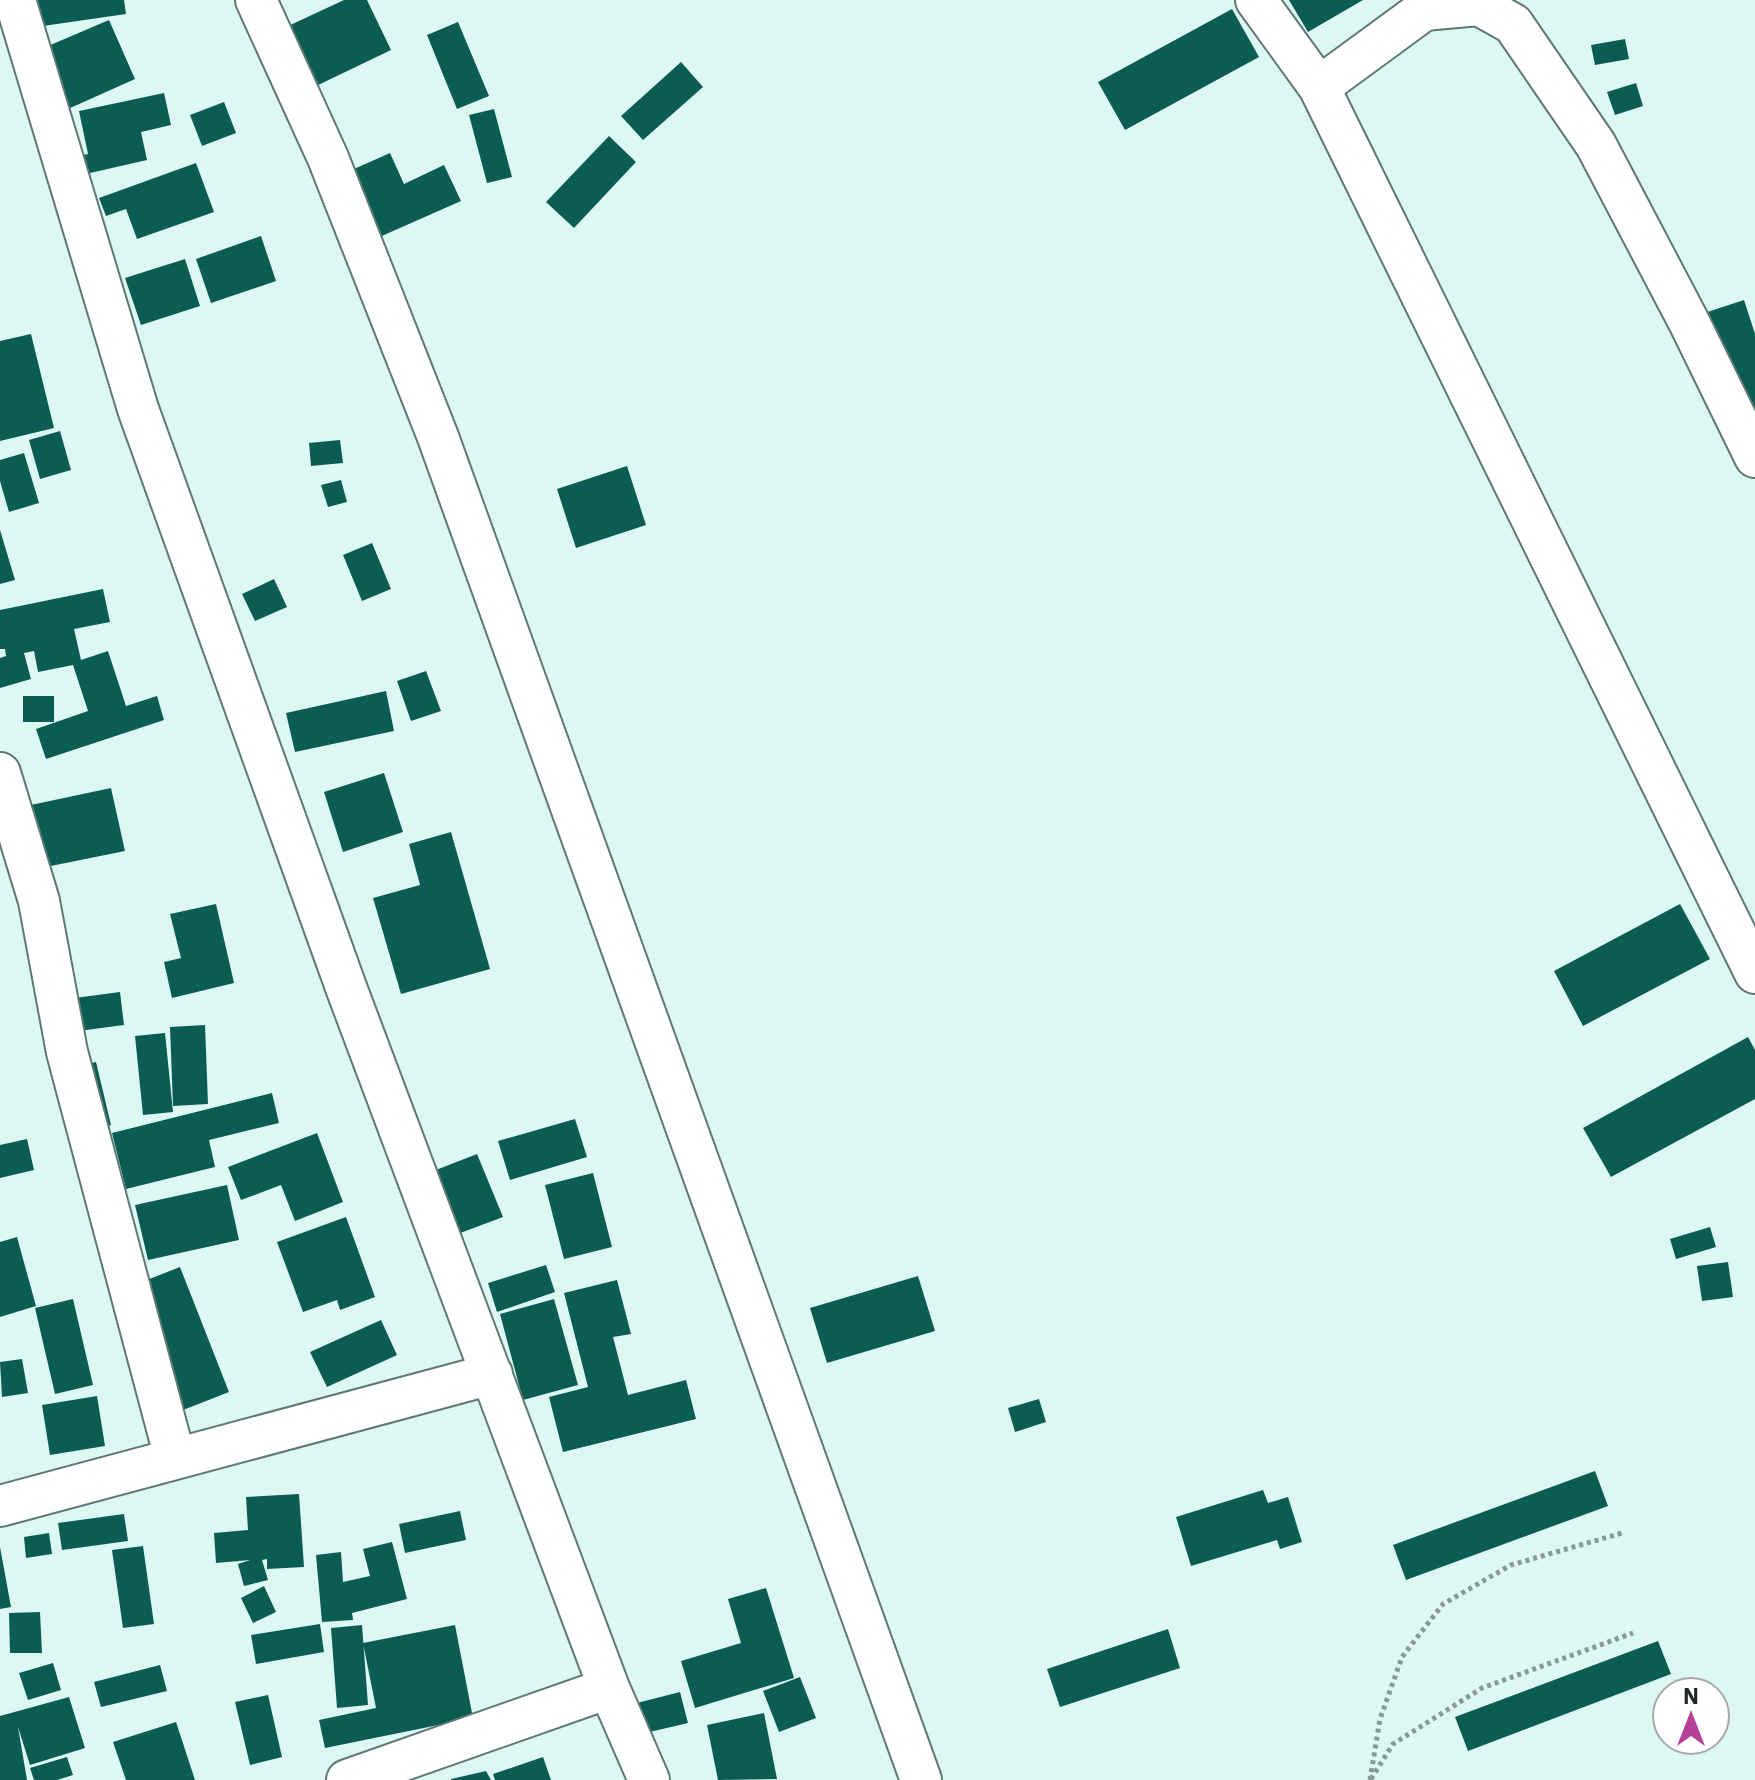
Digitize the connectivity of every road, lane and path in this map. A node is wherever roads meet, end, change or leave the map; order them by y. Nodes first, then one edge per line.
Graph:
1 (15, 0) edge
2 (256, 0) edge
3 (1256, 0) edge
4 (1319, 87) junction
5 (1755, 457) edge
6 (0, 773) edge
7 (1755, 973) edge
8 (492, 1374) junction
9 (175, 1458) junction
10 (0, 1506) edge
11 (1622, 1533) dead end
12 (1633, 1633) dead end
13 (609, 1688) junction
14 (347, 1780) edge
15 (649, 1780) edge
16 (921, 1780) edge
17 (1370, 1780) edge

1 - 8 street
2 - 16 street
3 - 4 street
4 - 5 street
4 - 7 street
6 - 9 street
8 - 9 street
8 - 13 street
9 - 10 street
11 - 17 path
12 - 17 path
13 - 14 street
13 - 15 street

